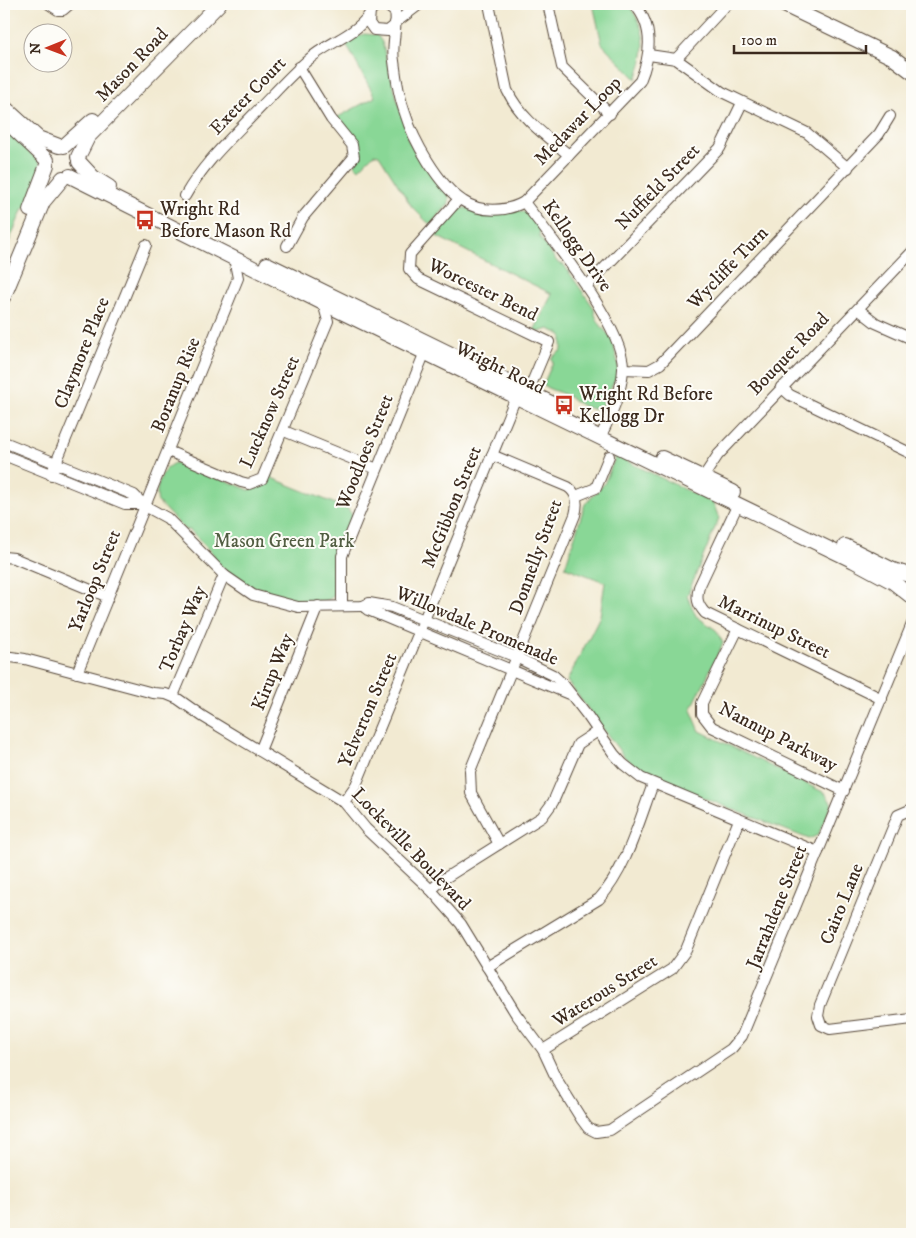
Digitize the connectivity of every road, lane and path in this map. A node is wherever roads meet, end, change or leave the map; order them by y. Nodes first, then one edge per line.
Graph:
1 (49, 4) edge
2 (70, 4) edge
3 (206, 4) edge
4 (219, 4) edge
5 (418, 4) edge
6 (488, 4) edge
7 (548, 4) edge
8 (727, 4) edge
9 (782, 4) edge
10 (386, 5) edge
11 (641, 6) edge
12 (369, 10) edge
13 (395, 24) junction
14 (377, 31) junction
15 (349, 35) junction
16 (649, 55) junction
17 (393, 58) junction
18 (676, 59) junction
19 (299, 68) junction
20 (912, 72) edge
21 (742, 103) junction
22 (4, 107) edge
23 (610, 114) junction
24 (890, 116) dead end
25 (4, 119) edge
26 (61, 146) junction
27 (569, 156) junction
28 (78, 159) junction
29 (47, 163) junction
30 (848, 168) junction
31 (67, 177) junction
32 (185, 196) dead end
33 (459, 198) junction
34 (524, 202) junction
35 (146, 245) dead end
36 (287, 246) dead end
37 (912, 252) edge
38 (234, 258) junction
39 (254, 268) junction
40 (4, 272) edge
41 (238, 278) junction
42 (586, 287) junction
43 (4, 296) edge
44 (322, 303) junction
45 (858, 309) junction
46 (344, 314) junction
47 (328, 321) junction
48 (912, 339) edge
49 (426, 348) junction
50 (623, 369) junction
51 (781, 387) junction
52 (522, 394) junction
53 (284, 431) junction
54 (602, 434) junction
55 (4, 442) edge
56 (168, 451) junction
57 (912, 454) edge
58 (4, 455) edge
59 (492, 455) junction
60 (610, 456) dead end
61 (56, 463) junction
62 (377, 469) junction
63 (51, 475) junction
64 (700, 481) junction
65 (576, 496) junction
66 (738, 504) junction
67 (144, 505) junction
68 (4, 557) edge
69 (224, 575) junction
70 (912, 576) edge
71 (912, 586) edge
72 (912, 596) edge
73 (108, 597) junction
74 (342, 605) junction
75 (318, 606) junction
76 (363, 606) junction
77 (424, 620) junction
78 (912, 624) edge
79 (738, 629) junction
80 (420, 630) junction
81 (4, 656) edge
82 (516, 657) junction
83 (511, 668) junction
84 (77, 673) junction
85 (571, 695) junction
86 (173, 696) junction
87 (882, 699) junction
88 (598, 731) junction
89 (260, 750) junction
90 (653, 784) junction
91 (844, 791) junction
92 (344, 802) junction
93 (912, 809) edge
94 (739, 820) junction
95 (499, 844) junction
96 (818, 852) junction
97 (431, 890) junction
98 (487, 967) junction
99 (912, 1019) edge
100 (543, 1050) junction
101 (593, 1131) joint

1 - 2 street
3 - 26 main road, Mason Road
4 - 28 main road, Mason Road
5 - 10 street
5 - 13 street
6 - 27 street
7 - 23 street
8 - 18 street
9 - 20 main road
10 - 12 street
10 - 13 street
11 - 16 street, Medawar Loop
12 - 14 street
12 - 15 street, Exeter Court
13 - 14 street
13 - 17 street, Kellogg Drive
14 - 15 street, Exeter Court
14 - 17 street, Kellogg Drive
15 - 19 street, Exeter Court
16 - 18 street
16 - 23 street, Medawar Loop
17 - 33 street, Kellogg Drive
18 - 21 street
19 - 32 street, Exeter Court
19 - 36 street
21 - 30 street
21 - 42 street, Nuffield Street
22 - 26 main road
23 - 27 street, Medawar Loop
24 - 30 street, Wycliffe Turn
25 - 29 main road
26 - 28 main road
26 - 29 main road
27 - 34 street, Medawar Loop
28 - 31 main road
28 - 49 main road, Wright Road
29 - 31 main road
29 - 40 main road
30 - 50 street, Wycliffe Turn
31 - 38 main road, Wright Road
31 - 43 main road
33 - 34 street, Kellogg Drive
33 - 52 street, Worcester Bend
34 - 42 street, Kellogg Drive
35 - 61 street, Claymore Place
37 - 45 street, Bouquet Road
38 - 39 main road, Wright Road
38 - 41 street
39 - 41 street
39 - 44 main road, Wright Road
41 - 56 street, Boranup Rise
42 - 50 street, Kellogg Drive
44 - 46 main road, Wright Road
44 - 47 street
45 - 48 street
45 - 51 street, Bouquet Road
46 - 47 street
46 - 49 main road, Wright Road
47 - 53 street, Lucknow Street
49 - 52 main road, Wright Road
49 - 62 street, Woodloes Street
50 - 54 street, Kellogg Drive
51 - 57 street
51 - 64 street, Bouquet Road
52 - 54 main road, Wright Road
52 - 59 street, McGibbon Street
53 - 56 street, Lucknow Street
53 - 62 street
54 - 64 main road, Wright Road
55 - 61 street, Willowdale Promenade
56 - 67 street, Boranup Rise
58 - 63 street, Willowdale Promenade
59 - 65 street, Donnelly Street
59 - 77 street, McGibbon Street
60 - 65 street, Donnelly Street
61 - 63 street, Claymore Place
61 - 67 street, Willowdale Promenade
62 - 74 street, Woodloes Street
63 - 67 street, Willowdale Promenade
64 - 66 main road, Wright Road
64 - 70 main road, Wright Road
65 - 82 street, Donnelly Street
66 - 72 main road, Wright Road
66 - 79 street, Marrinup Street
67 - 69 street, Willowdale Promenade
67 - 73 street, Yarloop Street
68 - 73 street
69 - 75 street, Willowdale Promenade
69 - 86 street, Torbay Way
71 - 72 main road
73 - 84 street, Yarloop Street
74 - 75 street, Willowdale Promenade
74 - 76 street, Willowdale Promenade
75 - 89 street, Kirup Way
76 - 77 street, Willowdale Promenade
76 - 80 street, Willowdale Promenade
77 - 80 street, McGibbon Street
77 - 82 street, Willowdale Promenade
78 - 87 street, Jarrahdene Street
79 - 87 street, Marrinup Street
79 - 91 street, Nannup Parkway
80 - 83 street, Willowdale Promenade
80 - 92 street, Yelverton Street
81 - 84 street, Lockeville Boulevard
82 - 83 street, Donnelly Street
82 - 85 street, Willowdale Promenade
83 - 85 street, Willowdale Promenade
83 - 95 street, Donnelly Street
84 - 86 street, Lockeville Boulevard
85 - 88 street, Willowdale Promenade
86 - 89 street, Lockeville Boulevard
87 - 91 street, Jarrahdene Street
88 - 90 street, Willowdale Promenade
88 - 95 street
89 - 92 street, Lockeville Boulevard
90 - 94 street, Willowdale Promenade
90 - 98 street
91 - 96 street, Jarrahdene Street
92 - 97 street, Lockeville Boulevard
93 - 99 street, Cairo Lane
94 - 96 street, Willowdale Promenade
94 - 100 street, Waterous Street
95 - 97 street
96 - 101 street, Jarrahdene Street
97 - 98 street, Lockeville Boulevard
98 - 100 street, Lockeville Boulevard
100 - 101 street, Lockeville Boulevard

